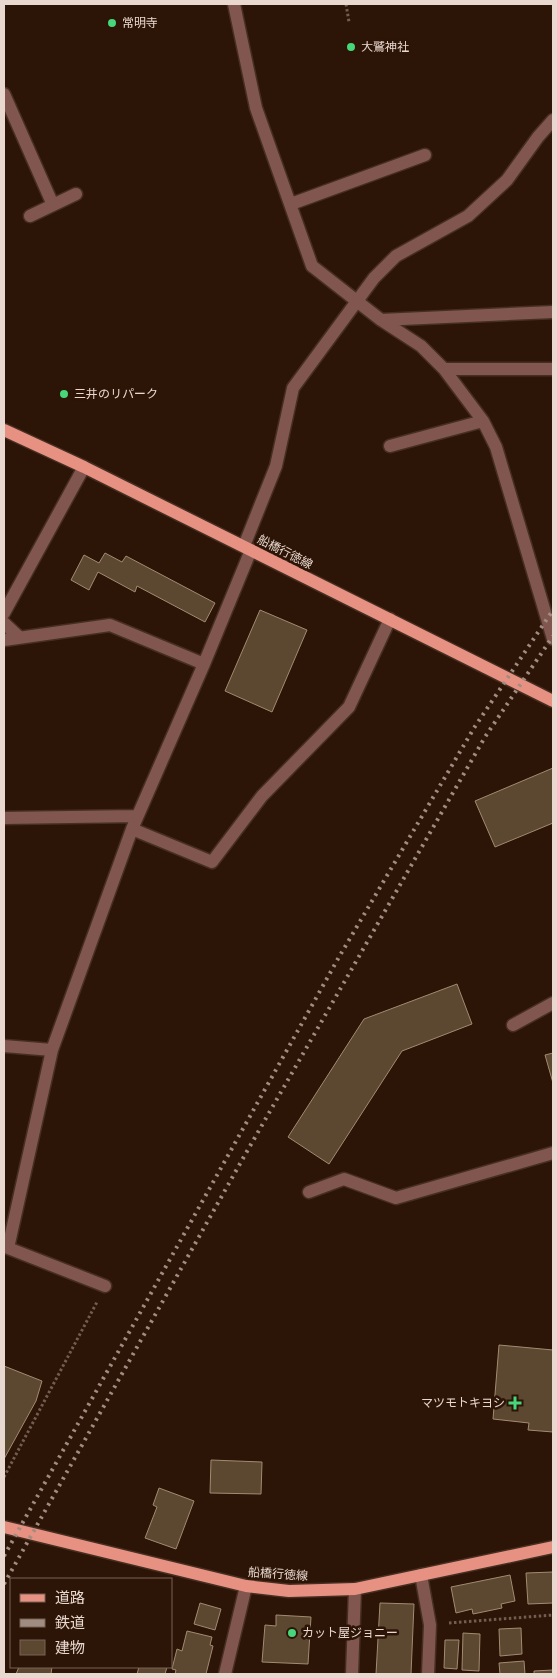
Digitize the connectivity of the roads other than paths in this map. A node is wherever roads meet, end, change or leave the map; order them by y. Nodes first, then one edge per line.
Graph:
1 (234, 4) edge
2 (4, 94) edge
3 (553, 120) edge
4 (425, 155) dead end
5 (76, 194) dead end
6 (291, 204) junction
7 (53, 205) junction
8 (30, 216) dead end
9 (357, 302) junction
10 (553, 312) edge
11 (381, 320) junction
12 (444, 369) junction
13 (553, 369) edge
14 (483, 421) junction
15 (4, 430) edge
16 (390, 446) dead end
17 (84, 467) junction
18 (247, 548) junction
19 (4, 613) edge
20 (390, 620) junction
21 (4, 623) edge
22 (19, 637) junction
23 (553, 639) edge
24 (4, 640) edge
25 (204, 664) junction
26 (553, 701) edge
27 (137, 816) junction
28 (4, 818) edge
29 (132, 829) junction
30 (553, 1002) edge
31 (513, 1025) dead end
32 (4, 1046) edge
33 (52, 1050) junction
34 (553, 1153) edge
35 (309, 1192) dead end
36 (105, 1286) road end
37 (4, 1527) edge
38 (553, 1547) edge
39 (421, 1575) junction
40 (246, 1586) junction
41 (355, 1589) junction
42 (225, 1674) edge
43 (352, 1674) edge
44 (428, 1674) edge

1 - 6 street
2 - 7 street
3 - 9 street
4 - 6 street
5 - 7 street
6 - 9 street
7 - 8 street
9 - 11 street
9 - 18 street
10 - 11 street
11 - 12 street
12 - 13 street
12 - 14 street
14 - 16 street
14 - 23 street
15 - 17 main road, 船橋行徳線
17 - 18 main road, 船橋行徳線
17 - 19 street
18 - 20 main road, 船橋行徳線
18 - 25 street
20 - 26 main road, 船橋行徳線
20 - 29 street
21 - 22 street
22 - 24 street
22 - 25 street
25 - 27 street
27 - 28 street
27 - 29 street
29 - 33 street
30 - 31 street
32 - 33 street
33 - 36 street
34 - 35 street
37 - 40 main road, 船橋行徳線
38 - 39 main road, 船橋行徳線
39 - 41 main road, 船橋行徳線
39 - 44 street
40 - 41 main road, 船橋行徳線
40 - 42 street
41 - 43 street

